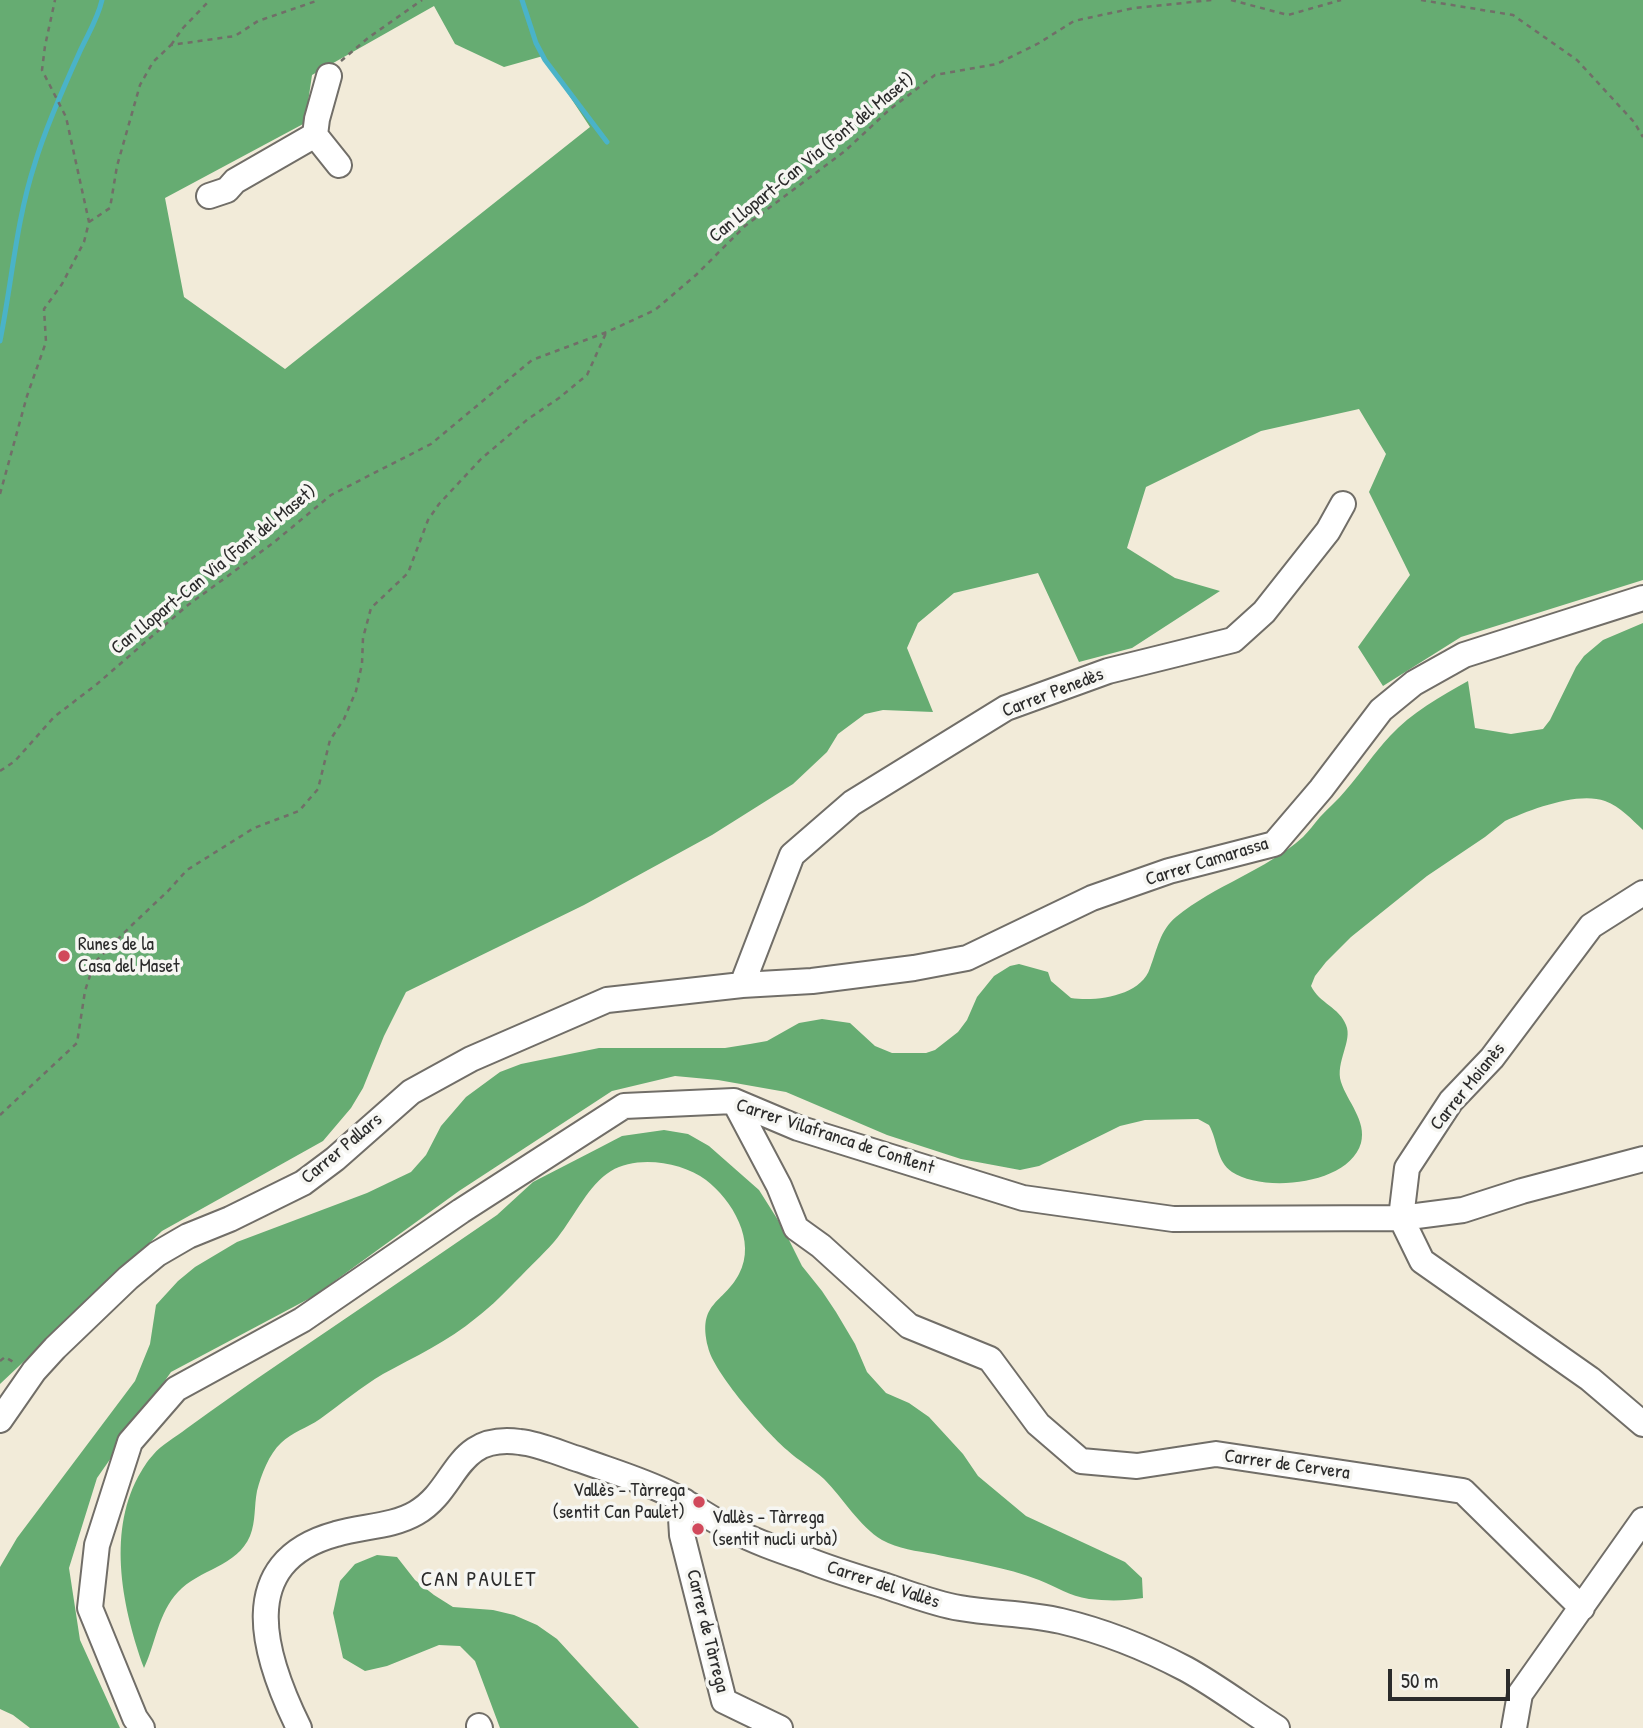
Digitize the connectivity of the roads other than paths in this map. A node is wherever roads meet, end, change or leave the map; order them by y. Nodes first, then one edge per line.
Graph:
1 (329, 76) road end
2 (315, 135) junction
3 (339, 165) dead end
4 (209, 196) dead end
5 (1343, 504) dead end
6 (1643, 598) edge
7 (1643, 893) edge
8 (743, 985) junction
9 (734, 1101) junction
10 (1643, 1159) edge
11 (1401, 1218) junction
12 (0, 1420) edge
13 (1643, 1424) edge
14 (684, 1501) junction
15 (1643, 1520) edge
16 (1582, 1608) junction
17 (142, 1728) edge
18 (299, 1728) edge
19 (780, 1728) edge
20 (1277, 1728) edge
21 (1514, 1728) edge

1 - 2 street
2 - 3 street
2 - 4 street
5 - 8 street, Carrer Penedès
6 - 8 street, Carrer Camarassa
7 - 11 street, Carrer Moianès
8 - 12 street, Carrer Pallars
9 - 11 street, Carrer Vilafranca de Conflent
9 - 16 street, Carrer de Cervera
9 - 17 street, Carrer Vilafranca de Conflent
10 - 11 street, Carrer Vilafranca de Conflent
11 - 13 street
14 - 18 street, Carrer del Vallès
14 - 19 street, Carrer de Tàrrega
14 - 20 street, Carrer del Vallès
15 - 16 street
16 - 21 street

